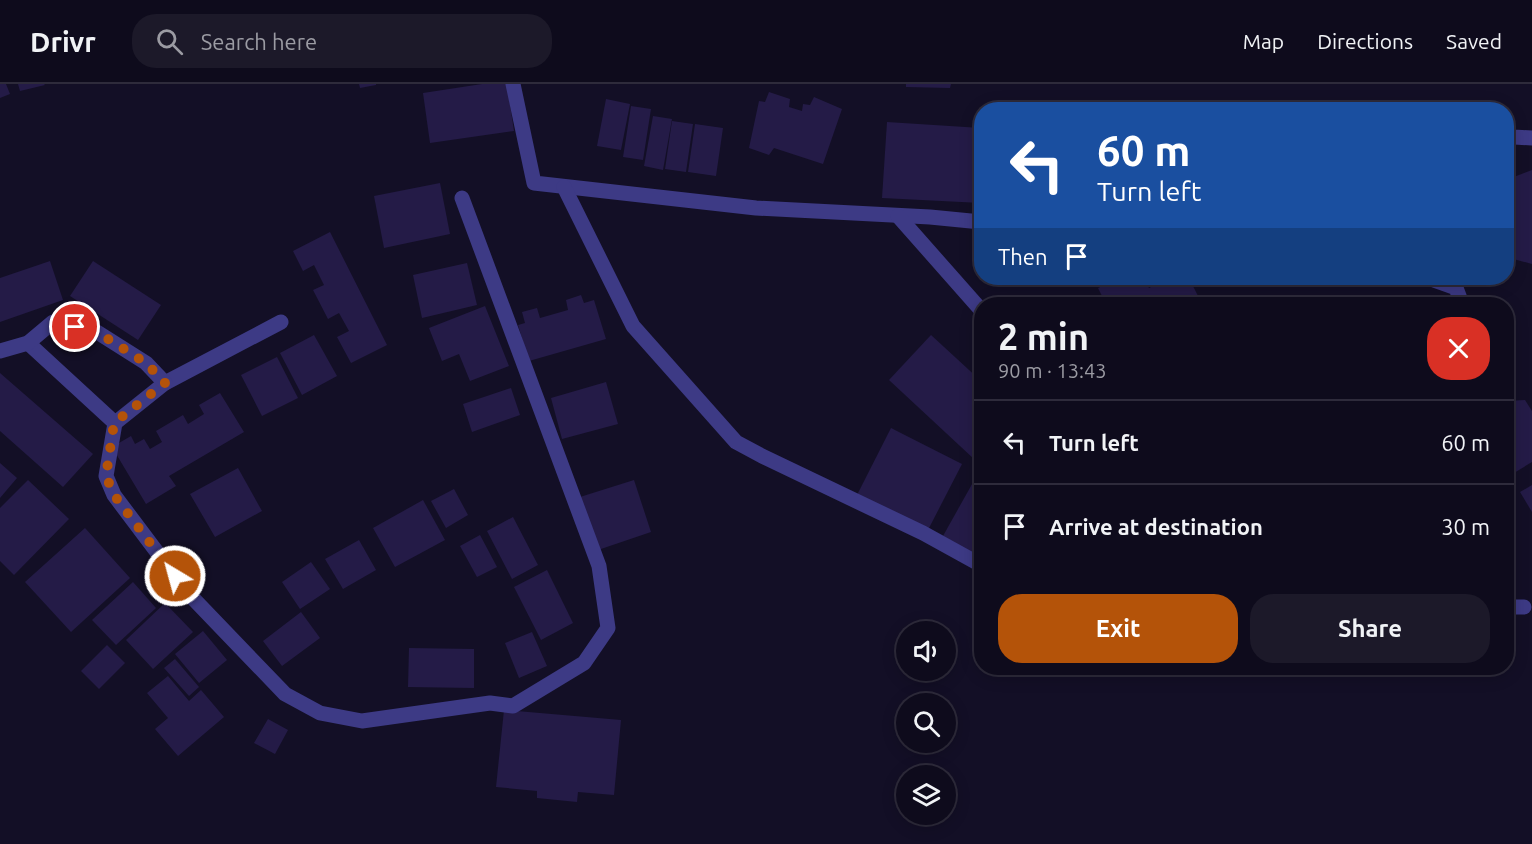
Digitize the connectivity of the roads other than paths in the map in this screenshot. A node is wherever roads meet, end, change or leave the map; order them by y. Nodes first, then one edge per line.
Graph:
1 (513, 84) edge
2 (1514, 137) edge
3 (1532, 138) edge
4 (564, 187) junction
5 (462, 198) dead end
6 (898, 216) junction
7 (974, 221) edge
8 (1448, 285) edge
9 (1459, 297) edge
10 (974, 302) edge
11 (281, 322) dead end
12 (28, 343) junction
13 (0, 351) edge
14 (165, 383) junction
15 (114, 423) junction
16 (974, 561) edge
17 (1514, 607) edge
18 (1524, 607) dead end

1 - 4 street
2 - 3 street
4 - 6 street
4 - 16 street
5 - 15 street
6 - 7 street
6 - 10 street
8 - 9 street
11 - 14 street
12 - 13 street
12 - 14 street
12 - 15 street
14 - 15 street
17 - 18 street

